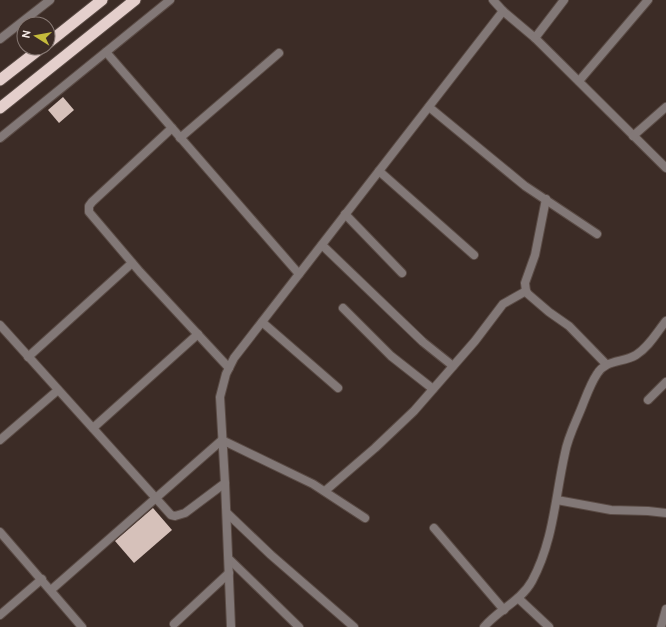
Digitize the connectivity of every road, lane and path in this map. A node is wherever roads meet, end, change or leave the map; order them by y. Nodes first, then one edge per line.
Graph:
1 (50, 0) edge
2 (102, 0) edge
3 (135, 0) edge
4 (170, 0) edge
5 (493, 0) edge
6 (564, 0) edge
7 (648, 0) edge
8 (503, 11) junction
9 (56, 37) edge
10 (535, 38) junction
11 (0, 39) edge
12 (106, 52) junction
13 (279, 53) dead end
14 (31, 56) edge
15 (0, 80) edge
16 (579, 82) junction
17 (429, 107) junction
18 (666, 107) edge
19 (0, 108) edge
20 (172, 128) junction
21 (633, 136) junction
22 (0, 138) edge
23 (180, 138) junction
24 (666, 168) edge
25 (379, 171) junction
26 (546, 199) junction
27 (345, 214) junction
28 (598, 234) dead end
29 (322, 245) junction
30 (474, 255) dead end
31 (132, 262) junction
32 (299, 274) junction
33 (402, 274) dead end
34 (526, 291) junction
35 (343, 308) dead end
36 (666, 321) edge
37 (262, 322) junction
38 (0, 325) edge
39 (198, 334) junction
40 (28, 356) junction
41 (606, 364) junction
42 (453, 366) junction
43 (229, 368) junction
44 (666, 382) edge
45 (338, 388) dead end
46 (434, 389) junction
47 (58, 390) junction
48 (648, 400) dead end
49 (93, 428) junction
50 (0, 440) edge
51 (222, 440) junction
52 (225, 483) junction
53 (325, 491) junction
54 (156, 498) junction
55 (557, 500) junction
56 (666, 513) edge
57 (226, 514) junction
58 (365, 518) dead end
59 (434, 528) dead end
60 (0, 532) edge
61 (228, 560) junction
62 (229, 573) junction
63 (42, 579) junction
64 (51, 590) junction
65 (518, 598) junction
66 (666, 609) edge
67 (504, 610) junction
68 (0, 614) edge
69 (174, 624) dead end
70 (82, 627) edge
71 (232, 627) edge
72 (299, 627) edge
73 (354, 627) edge
74 (484, 627) edge
75 (549, 627) edge
76 (661, 627) edge

1 - 11 street
2 - 9 highway
3 - 19 highway
4 - 12 street
5 - 8 street
6 - 10 street
7 - 16 street
8 - 10 street
8 - 17 street
10 - 16 street
12 - 20 street
12 - 22 street
13 - 23 street
14 - 15 highway
16 - 21 street
17 - 25 street
17 - 26 street
18 - 21 street
20 - 23 street
20 - 31 street
21 - 24 street
23 - 32 street
25 - 27 street
25 - 30 street
26 - 28 street
26 - 34 street
27 - 29 street
27 - 33 street
29 - 32 street
29 - 42 street
31 - 39 street
31 - 40 street
32 - 37 street
34 - 41 street
34 - 42 street
35 - 46 street
36 - 41 street
37 - 43 street
37 - 45 street
38 - 40 street
39 - 43 street
39 - 49 street
40 - 47 street
41 - 55 street
42 - 46 street
43 - 51 street
44 - 48 street
46 - 53 street
47 - 49 street
47 - 50 street
49 - 54 street
51 - 52 street
51 - 53 street
51 - 54 street
52 - 54 street
52 - 57 street
53 - 58 street
54 - 64 street
55 - 56 street
55 - 65 street
57 - 61 street
57 - 73 street
59 - 67 street
60 - 63 street
61 - 62 street
61 - 72 street
62 - 69 street
62 - 71 street
63 - 64 street
63 - 68 street
64 - 70 street
65 - 67 street
65 - 75 street
66 - 76 street
67 - 74 street

